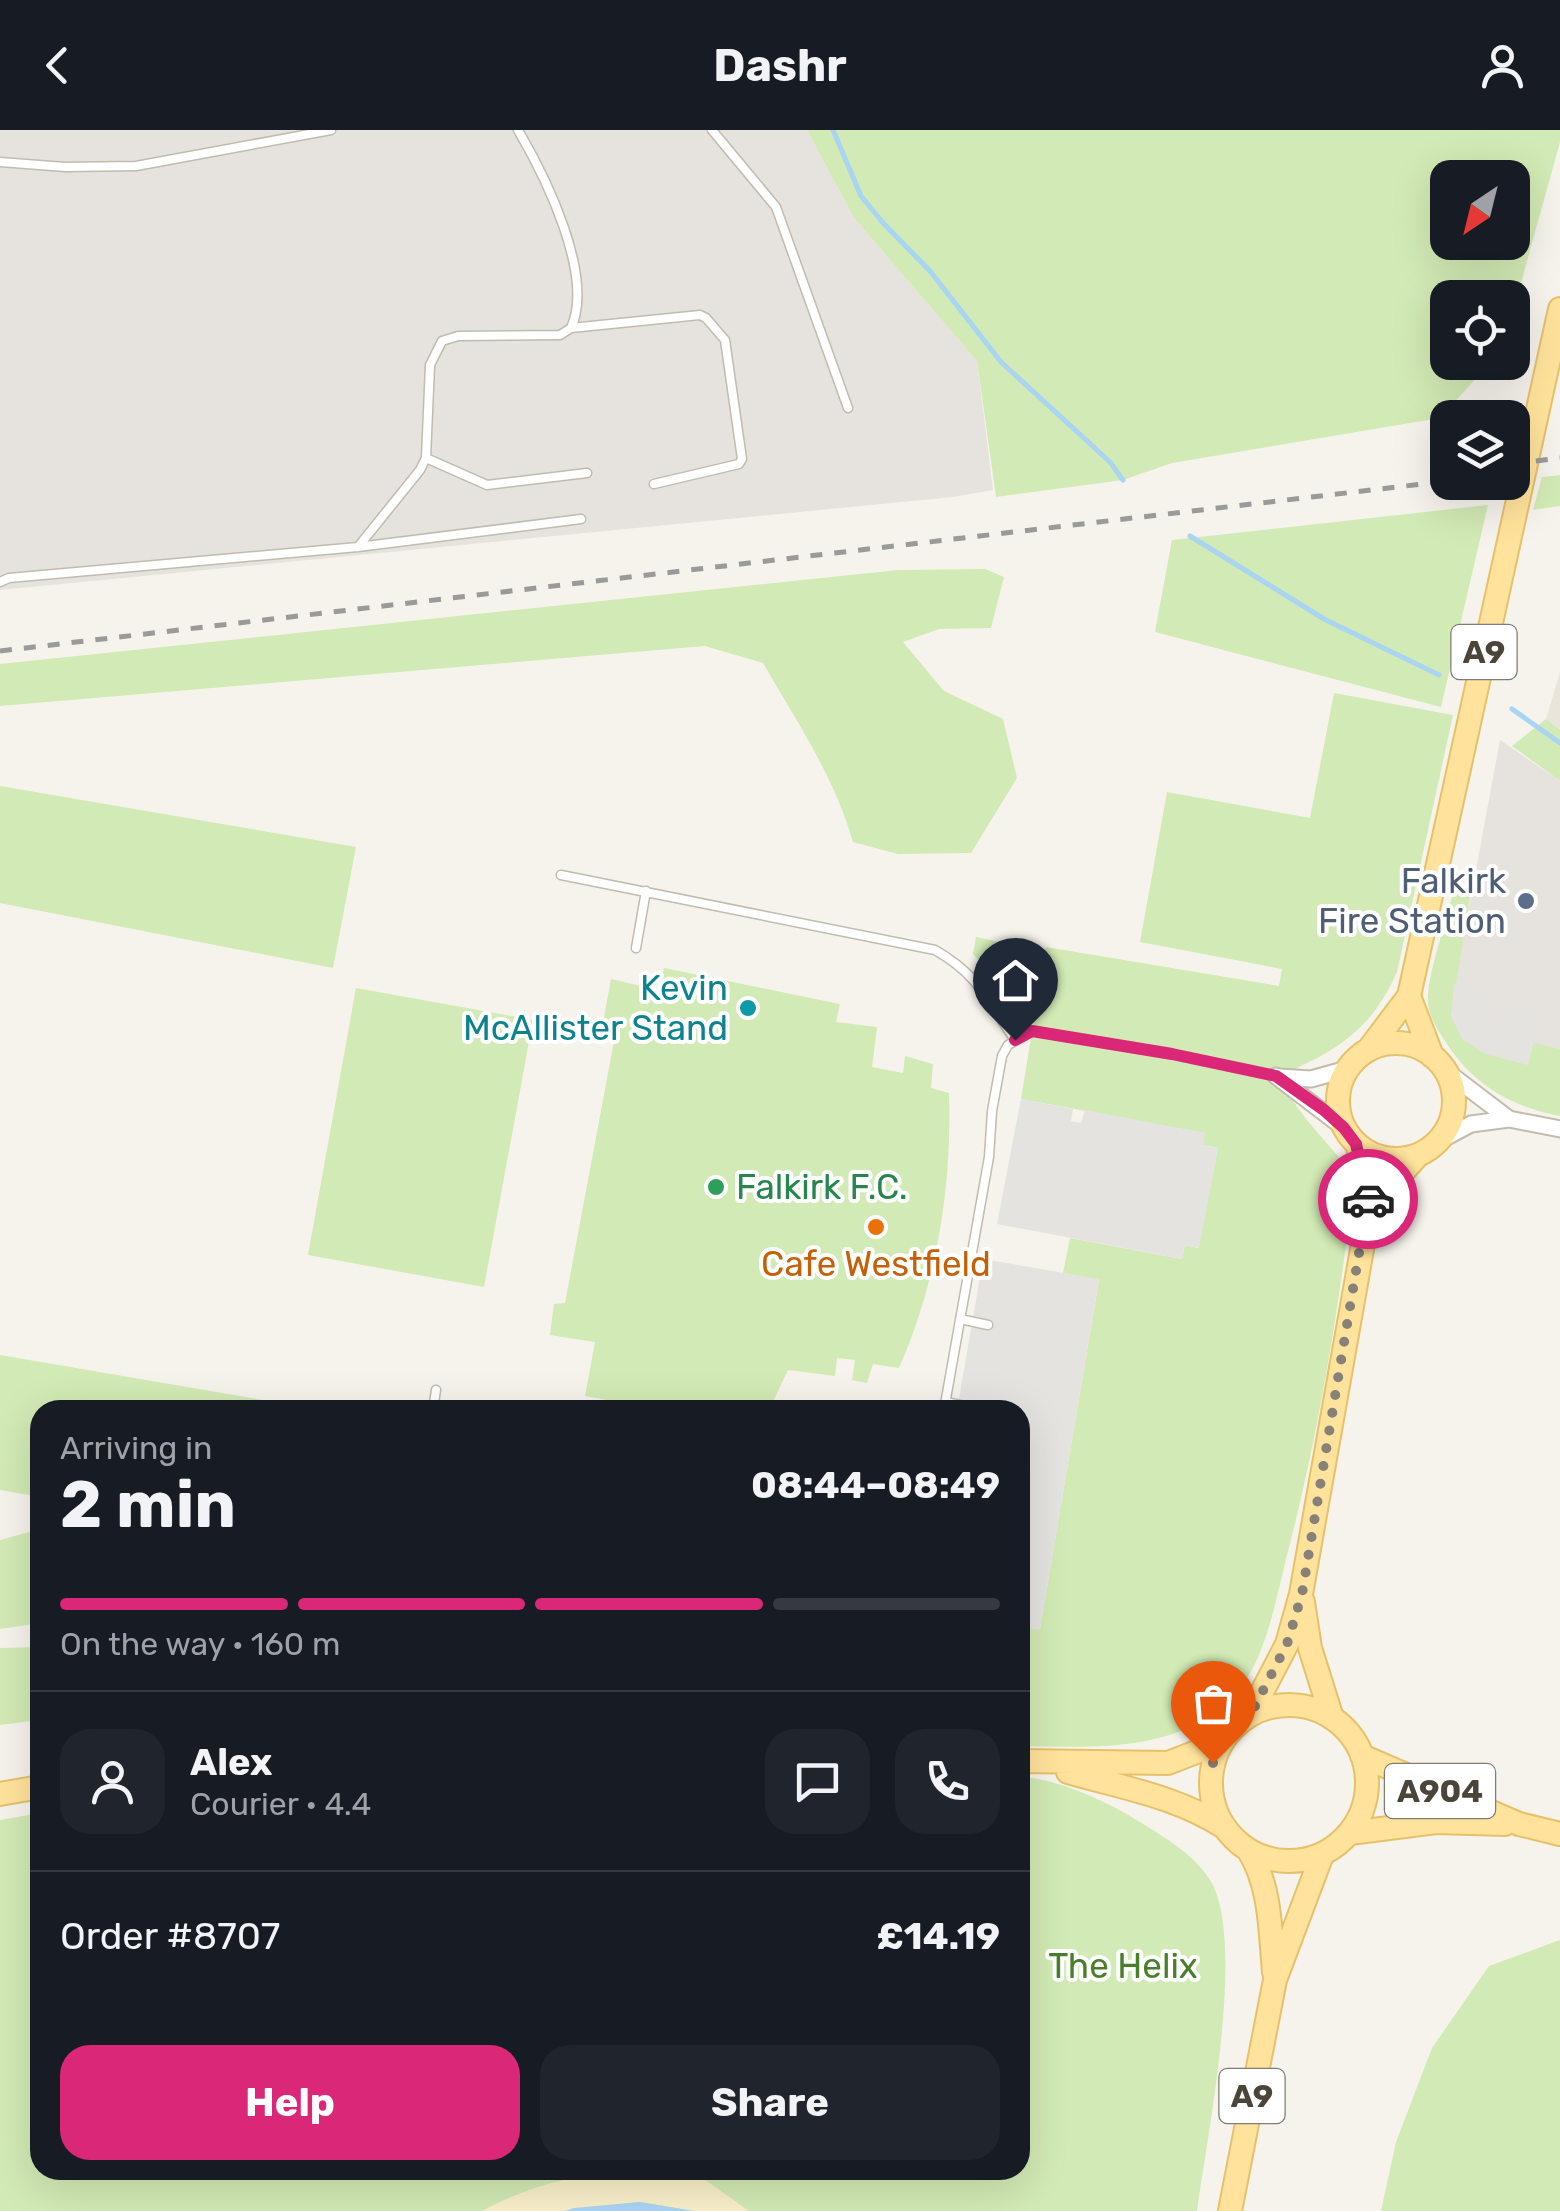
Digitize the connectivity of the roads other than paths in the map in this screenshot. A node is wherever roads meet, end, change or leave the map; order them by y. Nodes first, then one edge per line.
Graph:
1 (331, 130) edge
2 (518, 130) edge
3 (712, 130) edge
4 (0, 162) edge
5 (1560, 309) edge
6 (571, 328) junction
7 (848, 408) dead end
8 (426, 458) junction
9 (587, 473) dead end
10 (654, 484) dead end
11 (581, 519) dead end
12 (358, 547) junction
13 (0, 582) edge
14 (561, 875) dead end
15 (646, 892) junction
16 (636, 948) dead end
17 (1409, 996) junction
18 (1015, 1040) junction
19 (1370, 1049) junction
20 (1439, 1063) junction
21 (1347, 1069) junction
22 (1276, 1076) junction
23 (1509, 1119) junction
24 (1560, 1129) edge
25 (1350, 1136) junction
26 (1438, 1141) junction
27 (1418, 1155) junction
28 (1369, 1210) junction
29 (960, 1319) junction
30 (988, 1325) dead end
31 (436, 1390) dead end
32 (434, 1400) edge
33 (946, 1400) edge
34 (1302, 1594) junction
35 (1250, 1716) junction
36 (1332, 1718) junction
37 (1222, 1742) junction
38 (1362, 1756) junction
39 (1030, 1761) edge
40 (1030, 1762) edge
41 (30, 1788) edge
42 (0, 1794) edge
43 (1520, 1824) junction
44 (1224, 1827) junction
45 (1350, 1833) junction
46 (1560, 1834) edge
47 (1249, 1851) junction
48 (1322, 1854) junction
49 (1275, 1980) junction
50 (1230, 2211) edge

1 - 4 lane
2 - 6 lane
3 - 7 lane
5 - 17 main road, A9
6 - 8 lane
6 - 10 lane
8 - 9 lane
8 - 12 lane
11 - 12 lane
12 - 13 lane
14 - 15 lane
15 - 16 lane
15 - 18 lane
17 - 19 main road, A9
17 - 20 main road
18 - 22 lane
18 - 29 lane
19 - 20 main road
19 - 21 main road
20 - 23 street
20 - 26 main road
21 - 22 street
21 - 25 main road
22 - 25 street
23 - 24 street
23 - 26 street
25 - 27 main road
25 - 28 main road
26 - 27 main road
27 - 28 main road
28 - 34 main road
29 - 30 lane
29 - 33 lane
31 - 32 lane
34 - 35 main road
34 - 36 main road
35 - 36 main road
35 - 37 main road
36 - 38 main road
37 - 39 main road
37 - 44 main road
38 - 43 main road, A904
38 - 45 main road
40 - 44 main road
41 - 42 main road
43 - 45 main road, A904
43 - 46 main road, A904
44 - 47 main road
45 - 48 main road
47 - 48 main road
47 - 49 main road, A9
48 - 49 main road, A9
49 - 50 main road, A9

